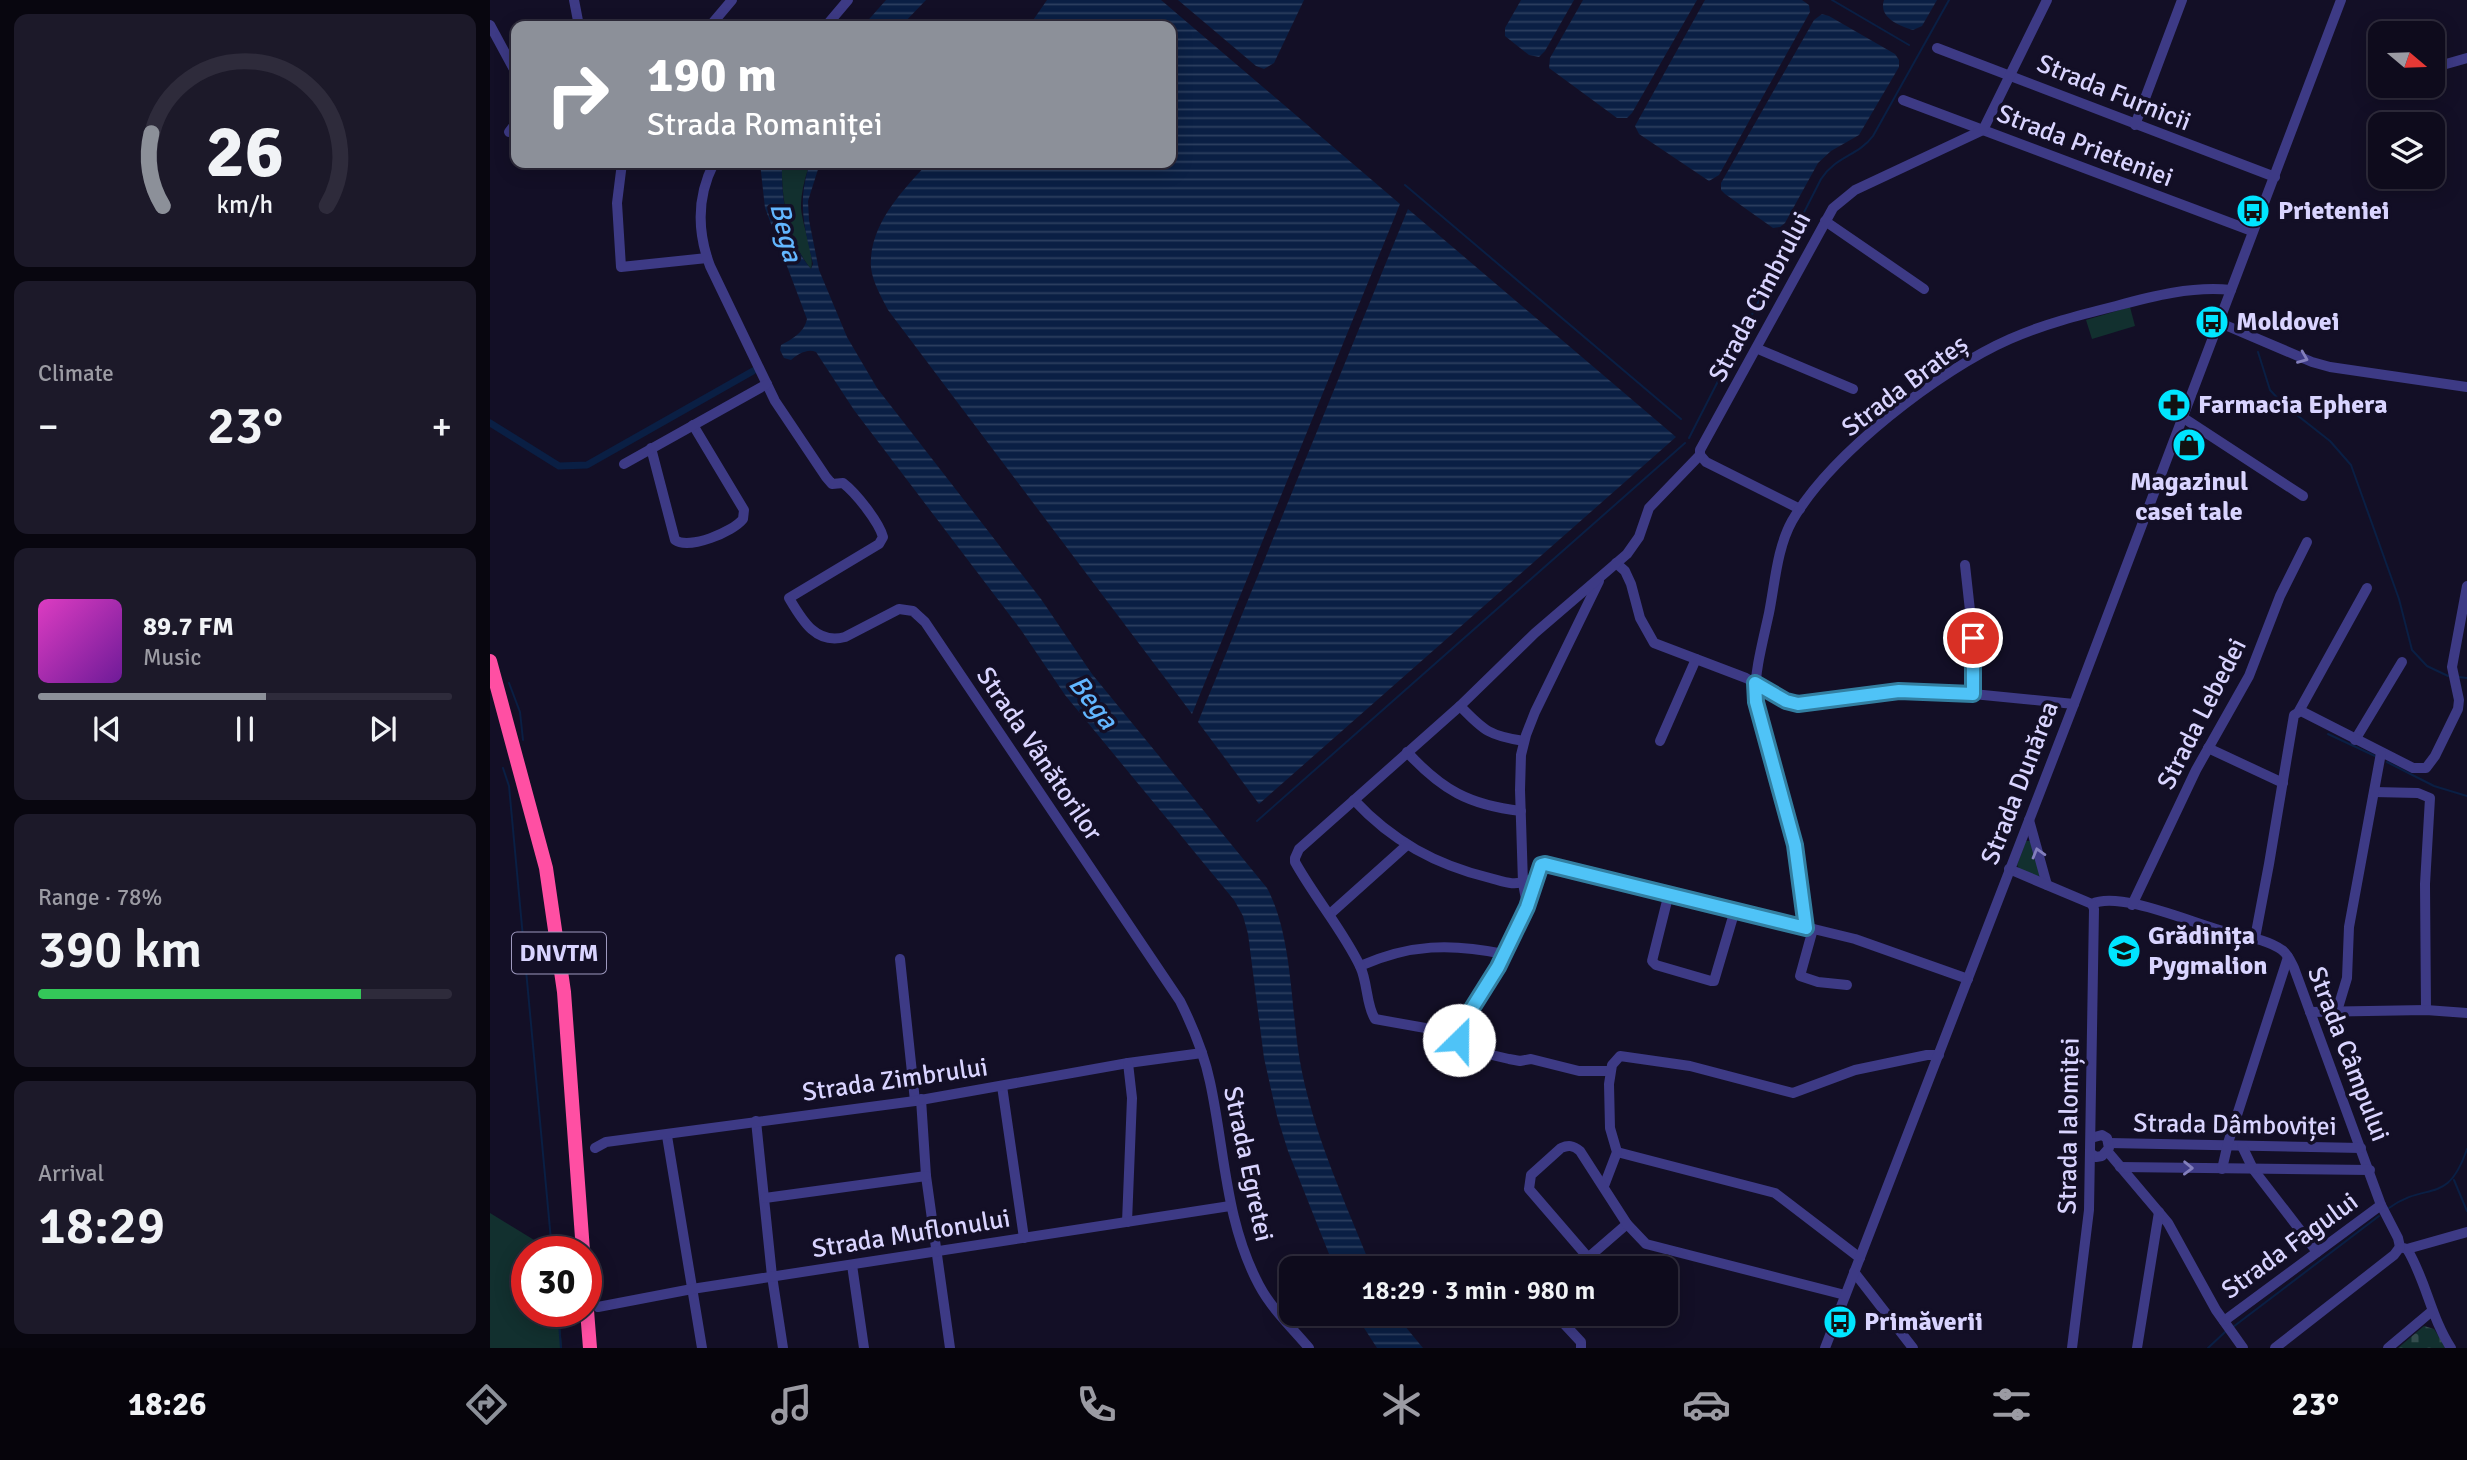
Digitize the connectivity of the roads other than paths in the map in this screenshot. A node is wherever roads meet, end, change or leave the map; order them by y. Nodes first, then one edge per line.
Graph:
1 (574, 0) edge
2 (732, 0) edge
3 (848, 0) edge
4 (2047, 0) edge
5 (2182, 0) edge
6 (2341, 0) edge
7 (578, 21) edge
8 (714, 21) edge
9 (830, 21) edge
10 (490, 25) edge
11 (2467, 45) edge
12 (1937, 48) dead end
13 (2465, 58) edge
14 (511, 64) edge
15 (2445, 64) edge
16 (2011, 75) junction
17 (1903, 100) dead end
18 (2135, 125) junction
19 (511, 129) edge
20 (1983, 130) junction
21 (509, 132) dead end
22 (621, 168) edge
23 (712, 168) edge
24 (2275, 177) junction
25 (1825, 221) junction
26 (2252, 231) junction
27 (707, 258) junction
28 (1924, 289) dead end
29 (2231, 290) junction
30 (2218, 322) junction
31 (1758, 349) junction
32 (767, 384) junction
33 (2467, 387) edge
34 (1853, 389) dead end
35 (2182, 417) junction
36 (693, 425) junction
37 (651, 448) junction
38 (1700, 455) junction
39 (624, 464) dead end
40 (2304, 496) dead end
41 (1800, 509) junction
42 (2307, 542) dead end
43 (1616, 563) junction
44 (1965, 565) dead end
45 (1601, 577) junction
46 (2467, 587) edge
47 (2367, 588) dead end
48 (1696, 659) junction
49 (490, 662) edge
50 (2402, 662) dead end
51 (1755, 683) junction
52 (1973, 694) junction
53 (2074, 704) junction
54 (1460, 706) junction
55 (2299, 711) junction
56 (2354, 740) junction
57 (1524, 741) junction
58 (1660, 741) dead end
59 (2208, 748) junction
60 (1407, 752) junction
61 (2381, 753) junction
62 (2283, 783) junction
63 (2374, 792) junction
64 (1354, 800) junction
65 (1521, 811) junction
66 (2029, 820) junction
67 (1407, 845) junction
68 (1522, 856) junction
69 (1548, 864) junction
70 (2009, 869) junction
71 (1537, 874) junction
72 (1523, 883) junction
73 (2047, 885) junction
74 (1669, 894) junction
75 (2092, 904) junction
76 (2132, 905) junction
77 (1527, 907) junction
78 (1735, 910) junction
79 (1330, 914) junction
80 (1809, 929) junction
81 (2255, 938) junction
82 (1504, 954) junction
83 (2288, 957) junction
84 (900, 959) dead end
85 (1360, 966) junction
86 (1968, 979) junction
87 (1847, 985) dead end
88 (2426, 1010) junction
89 (2337, 1011) junction
90 (2310, 1012) junction
91 (2467, 1013) edge
92 (1459, 1034) junction
93 (1202, 1053) junction
94 (1939, 1055) junction
95 (1128, 1063) junction
96 (1610, 1071) junction
97 (1002, 1086) junction
98 (918, 1100) junction
99 (757, 1121) junction
100 (667, 1136) junction
101 (2091, 1138) junction
102 (2227, 1145) junction
103 (2242, 1146) junction
104 (595, 1148) dead end
105 (2108, 1148) junction
106 (2361, 1148) junction
107 (1617, 1152) junction
108 (2090, 1153) junction
109 (2120, 1167) junction
110 (2222, 1168) junction
111 (2253, 1169) junction
112 (2370, 1170) junction
113 (926, 1176) junction
114 (1606, 1190) junction
115 (765, 1198) junction
116 (2381, 1205) junction
117 (1230, 1206) junction
118 (2159, 1212) junction
119 (1127, 1222) junction
120 (1627, 1224) junction
121 (2467, 1232) edge
122 (582, 1236) edge
123 (1024, 1238) junction
124 (2403, 1248) junction
125 (2317, 1252) junction
126 (936, 1253) junction
127 (1587, 1256) edge
128 (1589, 1256) edge
129 (1860, 1258) junction
130 (852, 1265) junction
131 (1854, 1272) junction
132 (772, 1276) junction
133 (692, 1289) junction
134 (1845, 1295) junction
135 (602, 1301) edge
136 (2432, 1311) junction
137 (1566, 1326) edge
138 (2227, 1326) junction
139 (591, 1327) edge
140 (590, 1348) edge
141 (702, 1348) edge
142 (783, 1348) edge
143 (864, 1348) edge
144 (950, 1348) edge
145 (1308, 1348) edge
146 (1581, 1348) edge
147 (1825, 1348) edge
148 (1913, 1348) edge
149 (2072, 1348) edge
150 (2137, 1348) edge
151 (2243, 1348) edge
152 (2275, 1348) edge
153 (2388, 1348) edge
154 (2451, 1348) edge

1 - 7 street
2 - 8 street
3 - 9 street
4 - 16 street
5 - 18 street
6 - 24 street, Strada Dunărea
10 - 14 street
11 - 13 street
12 - 16 street, Strada Furnicii
13 - 15 street
16 - 18 street, Strada Furnicii
16 - 20 street
17 - 20 street, Strada Prieteniei
18 - 24 street, Strada Furnicii
19 - 21 street
20 - 25 street, Strada Cimbrului
20 - 26 street, Strada Prieteniei
22 - 27 street
23 - 27 street
24 - 26 street, Strada Dunărea
25 - 28 street
25 - 31 street, Strada Cimbrului
26 - 29 street, Strada Dunărea
27 - 32 street
29 - 30 street, Strada Dunărea
29 - 41 street, Strada Brateș
30 -> 33 street
30 - 35 street, Strada Dunărea
31 - 34 street
31 - 38 street, Strada Cimbrului
32 - 36 street
32 - 93 street, Strada Vânătorilor
35 - 40 street
35 - 53 street, Strada Dunărea
36 - 37 street
36 - 37 street
37 - 39 street
38 - 41 street
38 - 43 street, Strada Cimbrului
41 - 51 street, Strada Brateș
42 - 59 street, Strada Lebedei
43 - 45 street, Strada Cimbrului
43 - 48 street
44 - 52 street
45 - 54 street, Strada Cimbrului
45 - 57 street
46 - 61 street
47 - 55 street
48 - 51 street
48 - 58 street
49 - 122 highway, DNVTM
50 - 56 street
51 - 52 street
51 - 80 street, Strada Brateș
52 - 53 street
53 - 66 street, Strada Dunărea
54 - 57 street
54 - 60 street, Strada Cimbrului
55 - 56 street
55 - 62 street
56 - 61 street
57 - 65 street
59 - 62 street
59 - 76 street, Strada Lebedei
60 - 64 street, Strada Cimbrului
60 - 65 street
61 - 63 street
62 - 81 street
63 - 88 street
63 - 89 street
64 - 67 street
64 - 79 street, Strada Cimbrului
65 - 68 street
66 - 70 street, Strada Dunărea
73 -> 66 street
67 - 72 street
67 - 79 street
68 - 69 street
68 - 72 street
69 - 71 street
69 - 74 street
70 - 73 street, Strada Câmpului
70 - 86 street, Strada Dunărea
71 - 72 street
71 - 77 street
72 - 77 street
73 - 75 street, Strada Câmpului
74 - 78 street
74 - 78 street
75 - 76 street, Strada Câmpului
75 - 101 street, Strada Ialomiței
76 - 81 street, Strada Câmpului
77 - 82 street
78 - 80 street
79 - 85 street
80 - 86 street
80 - 87 street
81 - 83 street, Strada Câmpului
82 - 85 street
82 - 92 street
83 - 90 street, Strada Câmpului
83 - 102 street
84 - 98 street
85 - 92 street
86 - 94 street, Strada Dunărea
88 - 89 street
88 - 91 street
89 - 90 street
90 - 106 street, Strada Câmpului
92 - 96 street
93 - 95 street, Strada Zimbrului
93 - 117 street, Strada Egretei
94 - 96 street
94 - 129 street, Strada Dunărea
95 - 97 street, Strada Zimbrului
95 - 119 street
96 - 107 street
97 - 98 street, Strada Zimbrului
97 - 123 street
98 - 99 street, Strada Zimbrului
98 - 113 street
99 - 100 street, Strada Zimbrului
99 - 115 street
100 - 104 street, Strada Zimbrului
100 - 133 street
101 - 105 street
101 - 108 street, Strada Ialomiței
102 - 103 street, Strada Dâmboviței
102 - 105 street, Strada Dâmboviței
102 - 110 street
103 - 106 street, Strada Dâmboviței
103 - 111 street
105 - 108 street
105 - 109 street
106 - 112 street, Strada Câmpului
107 - 114 street
107 - 129 street
108 - 149 street, Strada Ialomiței
109 -> 110 street
109 - 118 street
110 - 111 street
111 - 112 street
111 - 125 street
112 - 116 street, Strada Câmpului
113 - 115 street
113 - 126 street
114 - 120 street
114 - 127 street
115 - 132 street
116 - 124 street, Strada Câmpului
116 - 125 street, Strada Fagului
117 - 119 street, Strada Muflonului
117 - 145 street, Strada Egretei
118 - 138 street
118 - 150 street
119 - 123 street, Strada Muflonului
120 - 128 street
120 - 134 street
121 - 124 street
123 - 126 street, Strada Muflonului
124 - 136 street, Strada Câmpului
124 - 152 street
125 - 138 street, Strada Fagului
126 - 130 street, Strada Muflonului
126 - 144 street
129 - 131 street, Strada Dunărea
130 - 132 street, Strada Muflonului
130 - 143 street
131 - 134 street, Strada Dunărea
131 - 148 street
132 - 133 street, Strada Muflonului
132 - 142 street
133 - 135 street, Strada Muflonului
133 - 141 street
134 - 147 street, Strada Dunărea
136 - 153 street
136 - 154 street, Strada Câmpului
137 - 146 street
138 - 151 street
139 - 140 highway

